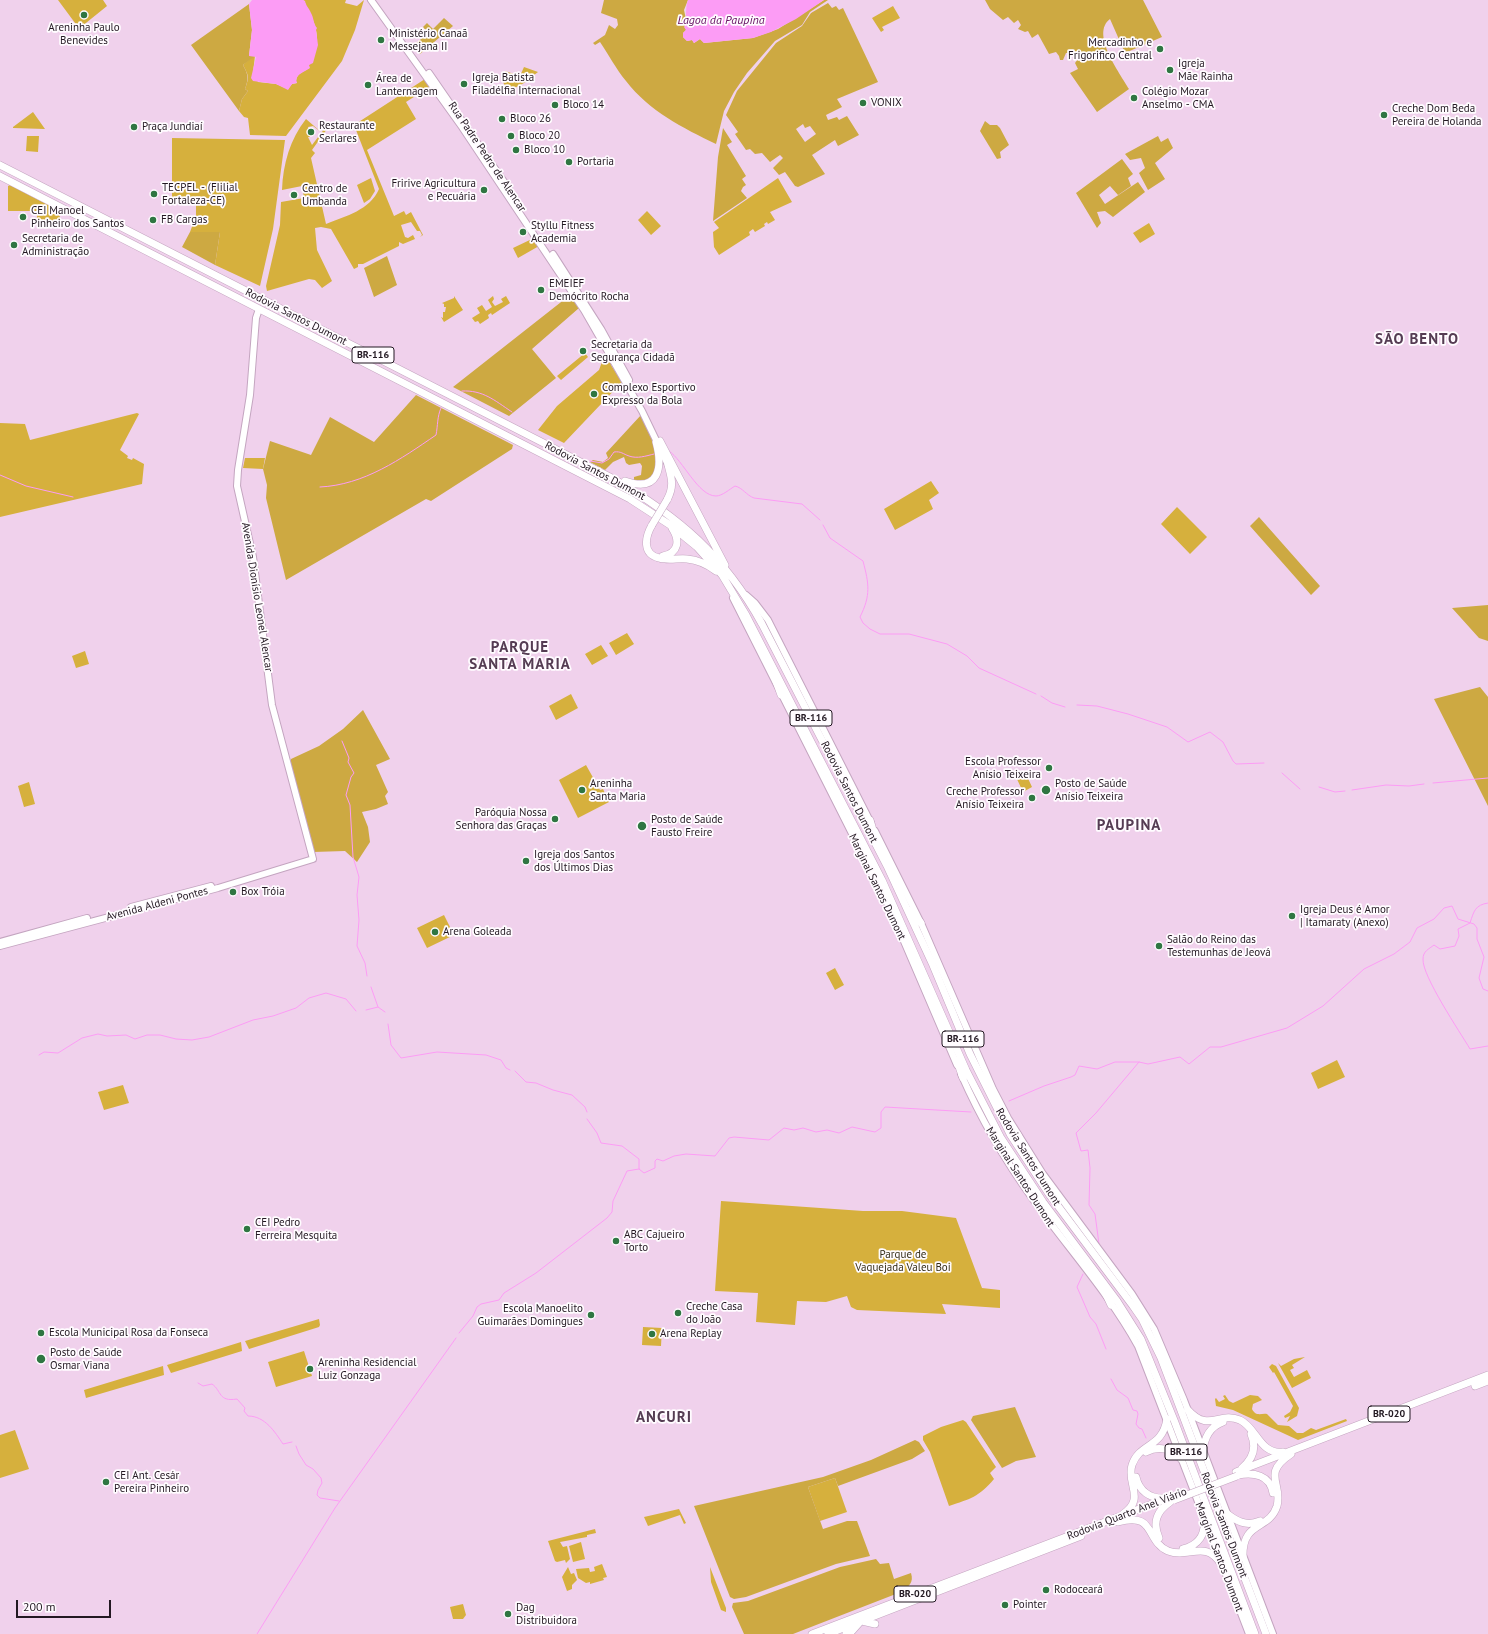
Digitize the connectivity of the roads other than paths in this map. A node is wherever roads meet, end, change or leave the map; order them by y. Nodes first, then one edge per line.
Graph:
1 (371, 0) edge
2 (376, 0) edge
3 (425, 71) junction
4 (0, 165) edge
5 (0, 176) edge
6 (259, 310) junction
7 (658, 441) junction
8 (668, 466) joint
9 (612, 478) junction
10 (670, 524) junction
11 (655, 556) junction
12 (723, 571) junction
13 (730, 587) junction
14 (743, 593) junction
15 (762, 644) junction
16 (781, 695) junction
17 (870, 820) junction
18 (859, 849) junction
19 (312, 857) junction
20 (888, 868) junction
21 (882, 880) junction
22 (905, 904) junction
23 (921, 923) junction
24 (0, 942) edge
25 (0, 946) edge
26 (950, 1032) junction
27 (963, 1078) junction
28 (1018, 1135) junction
29 (1032, 1168) junction
30 (1018, 1178) junction
31 (1043, 1202) junction
32 (1099, 1279) junction
33 (1112, 1305) junction
34 (1146, 1327) junction
35 (1166, 1357) junction
36 (1488, 1375) edge
37 (1488, 1381) edge
38 (1188, 1410) junction
39 (1167, 1420) junction
40 (1203, 1452) junction
41 (1290, 1453) junction
42 (1182, 1459) junction
43 (1237, 1474) junction
44 (1173, 1499) junction
45 (1225, 1512) junction
46 (1204, 1518) junction
47 (1113, 1522) junction
48 (1243, 1557) junction
49 (1221, 1564) junction
50 (861, 1621) junction
51 (875, 1624) dead end
52 (812, 1634) edge
53 (828, 1634) edge
54 (846, 1634) edge
55 (1249, 1634) edge
56 (1255, 1634) edge
57 (1266, 1634) edge
58 (1273, 1634) edge

1 - 3 main road, Rua Padre Pedro de Alencar
2 - 3 main road, Rua Padre Pedro de Alencar
3 - 7 main road, Rua Padre Pedro de Alencar
4 - 9 highway, Rodovia Santos Dumont / BR-116
5 - 6 highway, Rodovia Santos Dumont / BR-116
6 - 10 highway, Rodovia Santos Dumont / BR-116
6 - 19 main road, Avenida Dionísio Leonel Alencar
7 - 8 main road, Rua Padre Pedro de Alencar
7 - 9 highway
7 - 12 highway
8 - 11 highway, bridge
9 - 12 highway, Rodovia Santos Dumont / BR-116
10 - 11 highway
10 - 12 highway, Rodovia Santos Dumont / BR-116
11 - 12 highway
12 - 13 highway, Rodovia Santos Dumont / BR-116
12 - 14 highway, Rodovia Santos Dumont / BR-116
13 - 15 highway, Rodovia Santos Dumont / BR-116
13 - 16 main road, Marginal Santos Dumont / BR-116
14 - 17 main road, Marginal Santos Dumont / BR-116
14 - 20 highway, Rodovia Santos Dumont / BR-116
15 - 16 highway
15 - 21 highway, Rodovia Santos Dumont / BR-116
16 - 18 main road, Marginal Santos Dumont / BR-116
17 - 20 highway
17 - 23 main road, Marginal Santos Dumont / BR-116
18 - 21 highway
18 - 27 main road, Marginal Santos Dumont / BR-116
19 - 24 main road, Avenida Aldeni Pontes
19 - 25 main road, Avenida Aldeni Pontes
20 - 22 highway, Rodovia Santos Dumont / BR-116
21 - 26 highway, Rodovia Santos Dumont / BR-116
22 - 23 highway
22 - 29 highway, Rodovia Santos Dumont / BR-116
23 - 28 main road, Marginal Santos Dumont / BR-116
26 - 27 highway
26 - 31 highway, Rodovia Santos Dumont / BR-116
27 - 30 main road, Marginal Santos Dumont / BR-116
28 - 29 highway
28 - 35 main road, Marginal Santos Dumont / BR-116
29 - 34 highway, Rodovia Santos Dumont / BR-116
30 - 31 highway
30 - 33 main road, Marginal Santos Dumont / BR-116
31 - 32 highway, Rodovia Santos Dumont / BR-116
32 - 33 highway
32 - 56 highway, Rodovia Santos Dumont / BR-116
33 - 39 main road, Marginal Santos Dumont / BR-116
34 - 35 highway
34 - 57 highway, Rodovia Santos Dumont / BR-116
35 - 38 main road, Marginal Santos Dumont / BR-116
36 - 41 highway, Rodovia Quarto Anel Viário / BR-020
37 - 41 highway, Rodovia Quarto Anel Viário / BR-020
38 - 40 main road, Marginal Santos Dumont / BR-116
38 - 41 highway
39 - 42 main road, Marginal Santos Dumont / BR-116
39 - 47 highway
40 - 43 highway
40 - 45 main road, Marginal Santos Dumont / BR-116
41 - 43 highway, Rodovia Quarto Anel Viário / BR-020
41 - 48 highway
42 - 44 highway
42 - 46 main road, Marginal Santos Dumont / BR-116
43 - 44 highway, Rodovia Quarto Anel Viário / BR-020, bridge
43 - 45 highway
44 - 46 highway
44 - 47 highway, Rodovia Quarto Anel Viário / BR-020
45 - 48 main road, Marginal Santos Dumont / BR-116
46 - 49 main road, Marginal Santos Dumont / BR-116
47 - 49 highway
47 - 50 highway, Rodovia Quarto Anel Viário / BR-020
47 - 52 highway, Rodovia Quarto Anel Viário / BR-020
48 - 58 main road, Marginal Santos Dumont / BR-116
49 - 55 main road, Marginal Santos Dumont / BR-116
50 - 51 highway
50 - 53 highway, Rodovia Quarto Anel Viário / BR-020
50 - 54 highway

